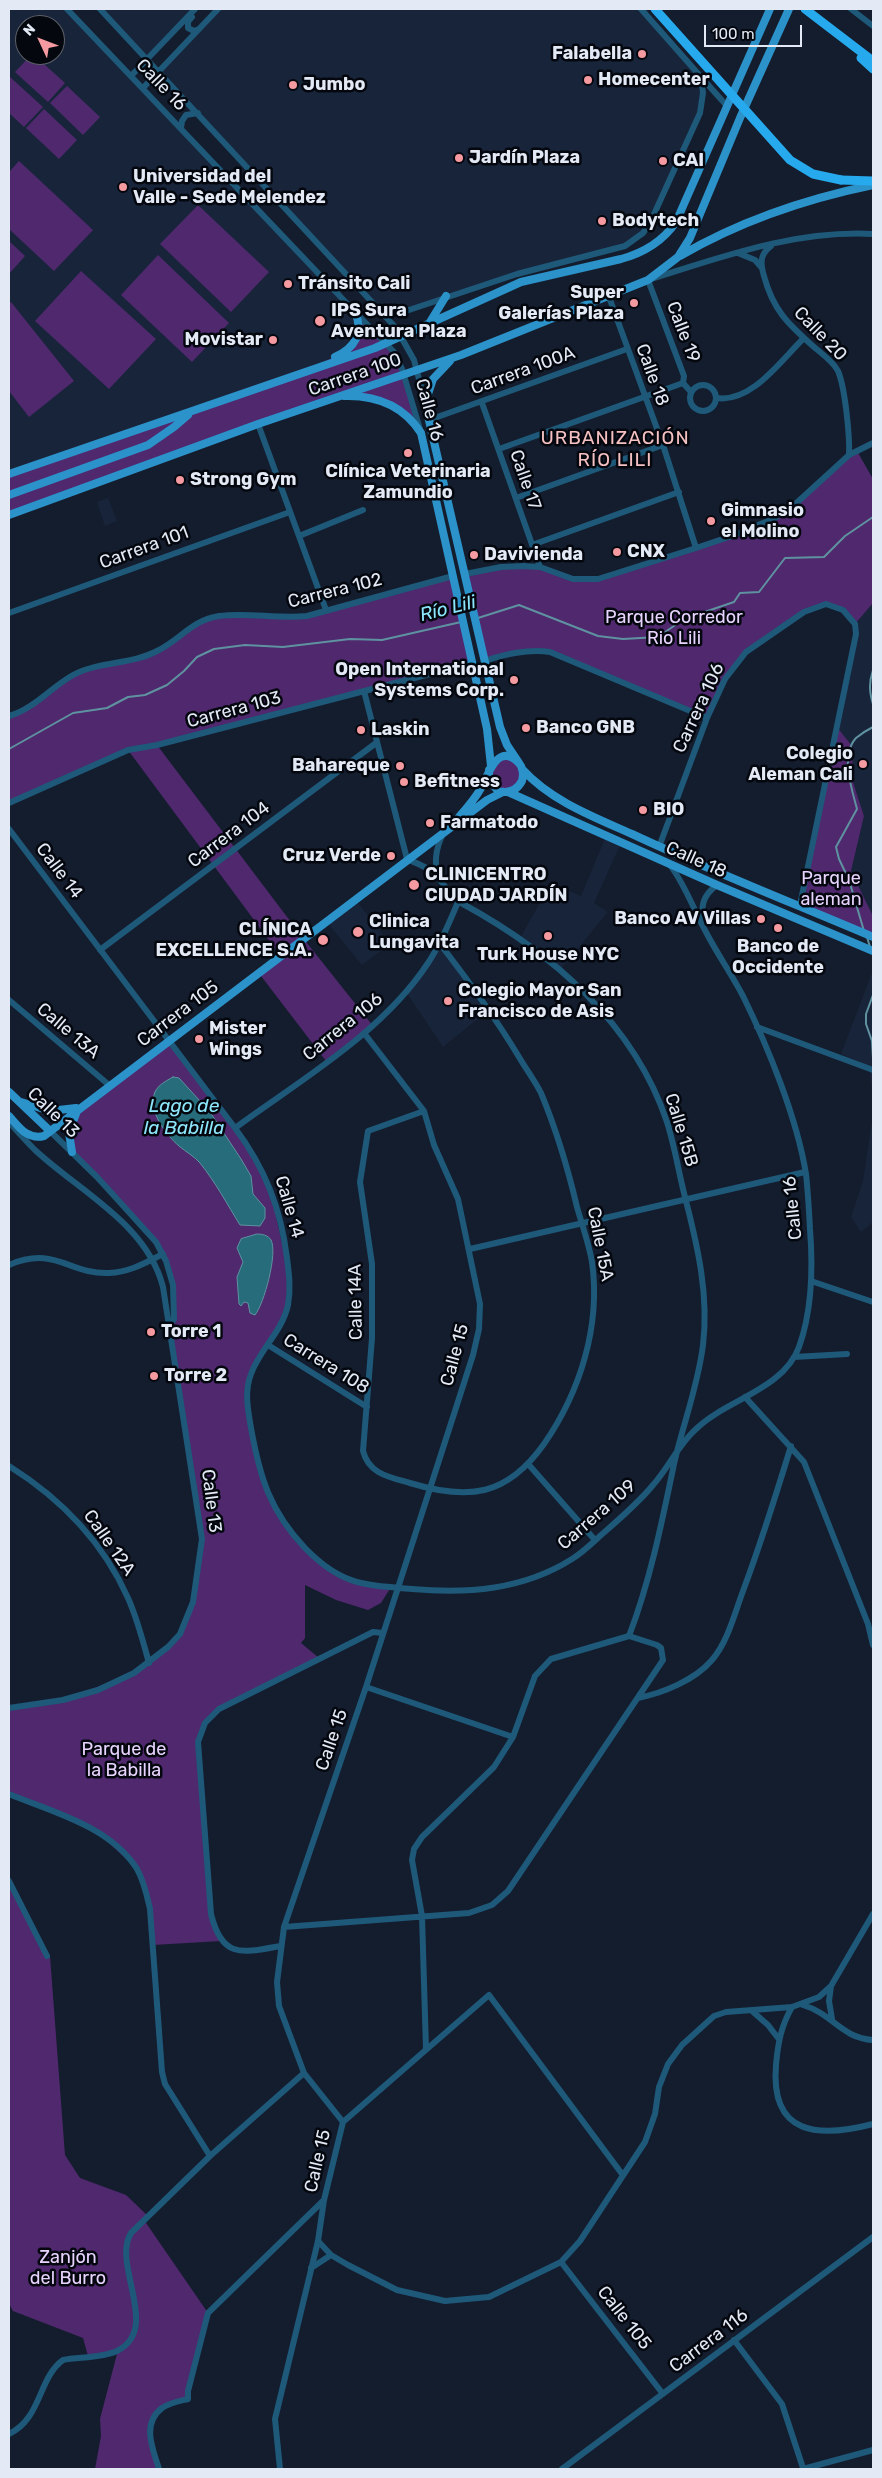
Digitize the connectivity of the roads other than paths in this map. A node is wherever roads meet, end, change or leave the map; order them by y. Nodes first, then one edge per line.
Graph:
1 (67, 9) edge
2 (100, 9) edge
3 (195, 9) edge
4 (199, 9) edge
5 (218, 9) edge
6 (641, 9) edge
7 (655, 9) edge
8 (770, 9) edge
9 (789, 9) edge
10 (805, 9) edge
11 (851, 9) edge
12 (873, 26) edge
13 (199, 29) junction
14 (839, 37) junction
15 (148, 59) junction
16 (873, 61) edge
17 (873, 70) edge
18 (159, 71) junction
19 (131, 76) junction
20 (701, 77) junction
21 (143, 88) junction
22 (727, 106) junction
23 (198, 113) junction
24 (181, 128) junction
25 (873, 183) edge
26 (873, 234) edge
27 (774, 244) junction
28 (738, 252) junction
29 (678, 257) junction
30 (567, 265) junction
31 (761, 267) junction
32 (648, 280) junction
33 (446, 296) junction
34 (609, 297) junction
35 (377, 307) junction
36 (354, 312) junction
37 (430, 323) junction
38 (402, 336) junction
39 (804, 338) junction
40 (387, 343) junction
41 (627, 349) junction
42 (461, 355) junction
43 (417, 369) junction
44 (303, 372) junction
45 (404, 374) junction
46 (683, 383) junction
47 (691, 392) junction
48 (337, 396) junction
49 (644, 397) junction
50 (717, 398) junction
51 (425, 403) junction
52 (482, 403) junction
53 (191, 412) junction
54 (429, 420) junction
55 (258, 424) junction
56 (421, 433) junction
57 (873, 443) edge
58 (662, 445) junction
59 (499, 450) junction
60 (849, 455) junction
61 (9, 474) edge
62 (679, 492) junction
63 (9, 495) edge
64 (516, 498) junction
65 (363, 510) dead end
66 (290, 512) junction
67 (9, 515) edge
68 (299, 536) junction
69 (532, 545) junction
70 (696, 548) junction
71 (540, 567) junction
72 (464, 574) junction
73 (453, 576) junction
74 (326, 610) junction
75 (9, 613) edge
76 (484, 661) junction
77 (472, 663) junction
78 (364, 691) junction
79 (9, 716) edge
80 (707, 718) junction
81 (376, 743) junction
82 (521, 766) junction
83 (490, 768) junction
84 (506, 792) junction
85 (9, 803) edge
86 (9, 829) edge
87 (445, 831) junction
88 (659, 847) junction
89 (407, 860) junction
90 (670, 865) junction
91 (440, 880) junction
92 (717, 885) junction
93 (458, 902) junction
94 (800, 905) junction
95 (703, 927) junction
96 (872, 936) edge
97 (440, 944) junction
98 (870, 949) edge
99 (100, 950) junction
100 (9, 1000) edge
101 (757, 1027) junction
102 (364, 1033) junction
103 (169, 1039) junction
104 (868, 1064) edge
105 (873, 1070) edge
106 (109, 1085) junction
107 (9, 1092) edge
108 (21, 1102) junction
109 (80, 1106) junction
110 (424, 1111) junction
111 (9, 1116) edge
112 (9, 1122) edge
113 (235, 1128) junction
114 (50, 1131) junction
115 (72, 1152) junction
116 (805, 1172) junction
117 (686, 1200) junction
118 (582, 1225) junction
119 (470, 1249) junction
120 (163, 1254) junction
121 (153, 1259) junction
122 (9, 1265) edge
123 (811, 1281) junction
124 (873, 1302) edge
125 (168, 1328) junction
126 (268, 1345) junction
127 (847, 1354) dead end
128 (794, 1358) junction
129 (745, 1397) junction
130 (367, 1407) junction
131 (791, 1446) junction
132 (678, 1447) junction
133 (529, 1465) junction
134 (9, 1466) edge
135 (430, 1490) junction
136 (595, 1540) junction
137 (397, 1588) junction
138 (870, 1627) edge
139 (383, 1633) junction
140 (629, 1636) junction
141 (873, 1645) edge
142 (149, 1663) junction
143 (366, 1687) junction
144 (638, 1698) junction
145 (9, 1708) edge
146 (513, 1737) junction
147 (9, 1794) edge
148 (9, 1881) edge
149 (873, 1914) edge
150 (422, 1916) junction
151 (284, 1927) junction
152 (280, 1946) junction
153 (47, 1956) dead end
154 (831, 1986) junction
155 (803, 2005) junction
156 (792, 2007) junction
157 (752, 2011) junction
158 (832, 2019) junction
159 (778, 2038) junction
160 (873, 2040) edge
161 (426, 2049) junction
162 (304, 2073) junction
163 (343, 2122) junction
164 (873, 2124) edge
165 (210, 2156) junction
166 (622, 2174) junction
167 (324, 2200) junction
168 (873, 2237) edge
169 (318, 2241) junction
170 (332, 2254) junction
171 (561, 2262) junction
172 (311, 2268) junction
173 (734, 2340) junction
174 (663, 2394) junction
175 (9, 2434) edge
176 (873, 2450) edge
177 (160, 2469) edge
178 (280, 2469) edge
179 (562, 2469) edge
180 (803, 2469) edge

1 - 19 street, Calle 16
2 - 15 street, Calle 16
3 - 15 street
4 - 13 street
5 - 13 street
6 - 20 street
7 - 25 highway, bridge
8 - 22 main road, Carrera 100
9 - 29 main road
10 - 14 highway
11 - 12 street
13 - 18 street
14 - 16 highway
14 - 17 highway
15 - 18 street, Calle 16
15 - 19 street
18 - 21 street
18 - 23 street, Calle 16
19 - 21 street, Calle 16
20 - 22 street
20 - 30 street, Carrera 100
21 - 24 street, Calle 16
22 - 30 main road, Carrera 100
23 - 24 street
23 - 35 street, Calle 16
24 - 36 street, Calle 16
25 - 29 main road
26 - 27 street, Carrera 100
27 - 28 street, Carrera 100
27 - 31 street
28 - 31 street
28 - 32 street, Carrera 100
29 - 32 main road
30 - 33 street, Carrera 100
30 - 37 main road, Carrera 100
31 - 39 street, Calle 20
32 - 34 main road, Carrera 100
32 - 46 street, Calle 19
33 - 35 street, Carrera 100
33 - 37 main road
34 - 41 street, Calle 18
34 - 42 main road, Carrera 100
35 - 38 street, Calle 16
36 - 40 street, Calle 16
36 - 44 main road
37 - 38 main road, Carrera 100
38 - 40 main road, Carrera 100
38 - 43 street, Calle 16
39 - 50 street
39 - 60 street, Calle 20
40 - 44 main road, Carrera 100
40 - 45 street, Calle 16
41 - 49 street, Calle 18
41 - 52 street, Carrera 100A
42 - 43 main road, Carrera 100
42 - 51 main road
43 - 45 main road, Carrera 100
43 - 51 street, Calle 16
44 - 53 main road, Carrera 100
45 - 48 main road, Carrera 100
45 - 56 street, Calle 16
46 - 47 street, Calle 19
46 - 49 street
47 - 50 street
47 - 50 street
48 - 55 main road, Carrera 100
48 - 56 main road
49 - 58 street, Calle 18
49 - 59 street
51 - 54 main road, Calle 16
52 - 54 street, Carrera 100A
52 - 59 street, Calle 17
53 - 61 main road, Carrera 100
53 - 63 main road
54 - 72 main road, Calle 16
55 - 66 street
55 - 67 main road, Carrera 100
56 - 73 main road, Calle 16
57 - 60 street
58 - 62 street, Calle 18
58 - 64 street
59 - 64 street, Calle 17
60 - 70 street
62 - 69 street
62 - 70 street, Calle 18
64 - 69 street, Calle 17
65 - 68 street
66 - 68 street
66 - 75 street, Carrera 101
68 - 74 street
69 - 71 street, Calle 17
70 - 71 street
71 - 72 street
72 - 76 main road, Calle 16
73 - 74 street, Carrera 102
73 - 77 main road, Calle 16
74 - 79 street, Carrera 102
76 - 80 street
76 - 82 main road, Calle 16
77 - 78 street, Carrera 103
77 - 83 main road, Calle 16
78 - 81 street
78 - 85 street, Carrera 103
80 - 88 street, Carrera 106
80 - 94 street, Carrera 106
81 - 89 street
81 - 99 street, Carrera 104
82 - 83 main road
82 - 84 main road
82 - 88 main road, Calle 18
83 - 84 main road
83 - 87 main road, Carrera 105
84 - 87 main road, Carrera 105
84 - 90 main road, Calle 18
86 - 99 street, Calle 14
87 - 89 main road, Carrera 105
87 - 91 street, Calle 15B
88 - 94 main road, Calle 18
89 - 91 street, Calle 15B
89 - 103 main road, Carrera 105
90 - 92 main road, Calle 18
90 - 95 street, Calle 16
91 - 93 street, Calle 15B
92 - 95 street, Calle 16
92 - 98 main road, Calle 18
93 - 97 street, Carrera 106
93 - 117 street, Calle 15B
94 - 96 main road, Calle 18
95 - 101 street, Calle 16
97 - 102 street, Carrera 106
97 - 118 street, Calle 15A
99 - 103 street, Calle 14
100 - 106 street, Calle 13A
101 - 104 street
101 - 116 street, Calle 16
102 - 110 street, Calle 15
102 - 113 street, Carrera 106
103 - 106 main road, Carrera 105
103 - 113 street, Calle 14
104 - 105 street
106 - 109 main road, Carrera 105
107 - 108 main road, Calle 13
108 - 109 main road
108 - 114 main road, Calle 13
109 - 114 main road, Carrera 105
109 - 115 main road
110 - 119 street, Calle 15
110 - 130 street, Calle 14A
111 - 114 main road
112 - 121 street, Calle 13
113 - 126 street, Calle 14
114 - 115 street, Calle 13
115 - 120 street, Calle 13
116 - 117 street
116 - 123 street, Calle 16
117 - 118 street
117 - 132 street, Calle 15B
118 - 119 street
118 - 133 street, Calle 15A
119 - 135 street, Calle 15
120 - 121 street
120 - 125 street, Calle 13
121 - 122 street
121 - 125 street, Calle 13
123 - 124 street
123 - 128 street, Calle 16
125 - 142 street, Calle 13
126 - 130 street, Carrera 108
126 - 137 street, Calle 14
127 - 128 street
128 - 129 street, Calle 16
129 - 131 street
129 - 132 street, Calle 16
130 - 135 street, Calle 14A
131 - 138 street
131 - 144 street
132 - 136 street, Carrera 109
132 - 140 street
133 - 135 street, Calle 15A
133 - 136 street
134 - 142 street, Calle 12A
135 - 137 street, Calle 15
136 - 137 street, Carrera 109
137 - 139 street, Calle 15
138 - 141 street
139 - 143 street, Calle 15
139 - 152 street
140 - 144 street
140 - 146 street
142 - 145 street
143 - 146 street
143 - 151 street, Calle 15
144 - 150 street
146 - 150 street
147 - 165 street
148 - 153 street
149 - 154 street
150 - 151 street
150 - 161 street
151 - 152 street, Calle 15
152 - 162 street, Calle 15
154 - 155 street
154 - 158 street
155 - 156 street
155 - 158 street
156 - 157 street
156 - 159 street
157 - 159 street
157 - 166 street
158 - 160 street
159 - 164 street
161 - 163 street
161 - 166 street
162 - 163 street, Calle 15
162 - 165 street
163 - 167 street, Calle 15
165 - 175 street
166 - 171 street
167 - 169 street, Calle 15
167 - 177 street
168 - 173 street, Carrera 116
169 - 170 street
169 - 172 street, Calle 15
170 - 171 street
170 - 172 street
171 - 174 street, Calle 105
172 - 178 street, Calle 15
173 - 174 street, Carrera 116
173 - 180 street
174 - 179 street, Carrera 116
176 - 180 street

